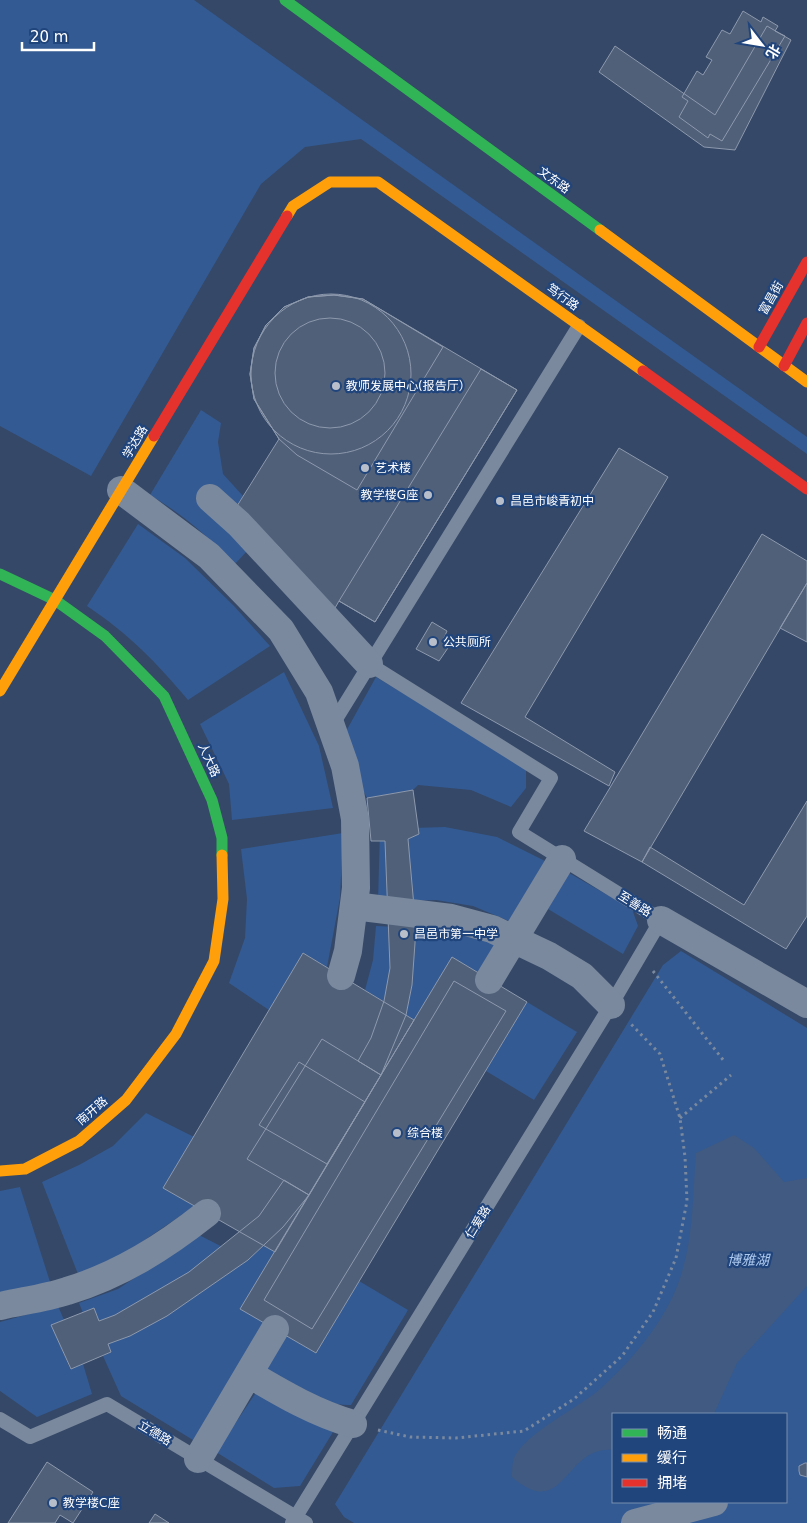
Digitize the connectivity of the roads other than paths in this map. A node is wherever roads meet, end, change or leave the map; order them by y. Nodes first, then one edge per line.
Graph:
1 (285, 0) edge
2 (293, 206) joint
3 (807, 262) edge
4 (807, 323) edge
5 (579, 326) junction
6 (758, 347) junction
7 (784, 366) junction
8 (807, 382) edge
9 (121, 490) junction
10 (807, 490) edge
11 (210, 498) dead end
12 (274, 561) junction
13 (0, 574) edge
14 (244, 593) junction
15 (55, 600) junction
16 (369, 664) junction
17 (0, 691) edge
18 (331, 727) junction
19 (562, 859) junction
20 (354, 906) junction
21 (661, 920) junction
22 (513, 938) junction
23 (341, 976) dead end
24 (490, 980) dead end
25 (807, 1004) edge
26 (611, 1005) junction
27 (176, 1034) joint
28 (0, 1171) edge
29 (207, 1213) dead end
30 (0, 1306) edge
31 (275, 1329) dead end
32 (249, 1374) junction
33 (0, 1419) edge
34 (353, 1424) junction
35 (198, 1459) junction
36 (710, 1503) edge
37 (298, 1521) edge
38 (642, 1521) edge

1 - 6 street, 文东路
2 - 5 street, 笃行路
2 - 9 street, 学达路
3 - 6 street, 富昌街
4 - 7 street
5 - 10 street, 笃行路
5 - 16 lane
6 - 7 street, 文东路
7 - 8 street, 文东路
9 - 14 street
9 - 15 street, 学达路
11 - 12 street
12 - 14 street
12 - 16 street
13 - 15 street, 人大路
14 - 18 street
15 - 17 street, 学达路
15 - 27 street, 人大路
16 - 18 lane
16 - 19 lane, 至善路
18 - 20 street
19 - 21 lane, 至善路
19 - 22 street
20 - 22 street
20 - 23 street
21 - 25 street, 至善路
21 - 26 lane, 仁爱路
22 - 24 street
22 - 26 street
26 - 34 lane, 仁爱路
27 - 28 street, 南开路
29 - 30 street
31 - 32 street
32 - 34 street
32 - 35 street
33 - 35 lane, 立德路
34 - 37 lane, 仁爱路
35 - 37 lane, 立德路
36 - 38 street

